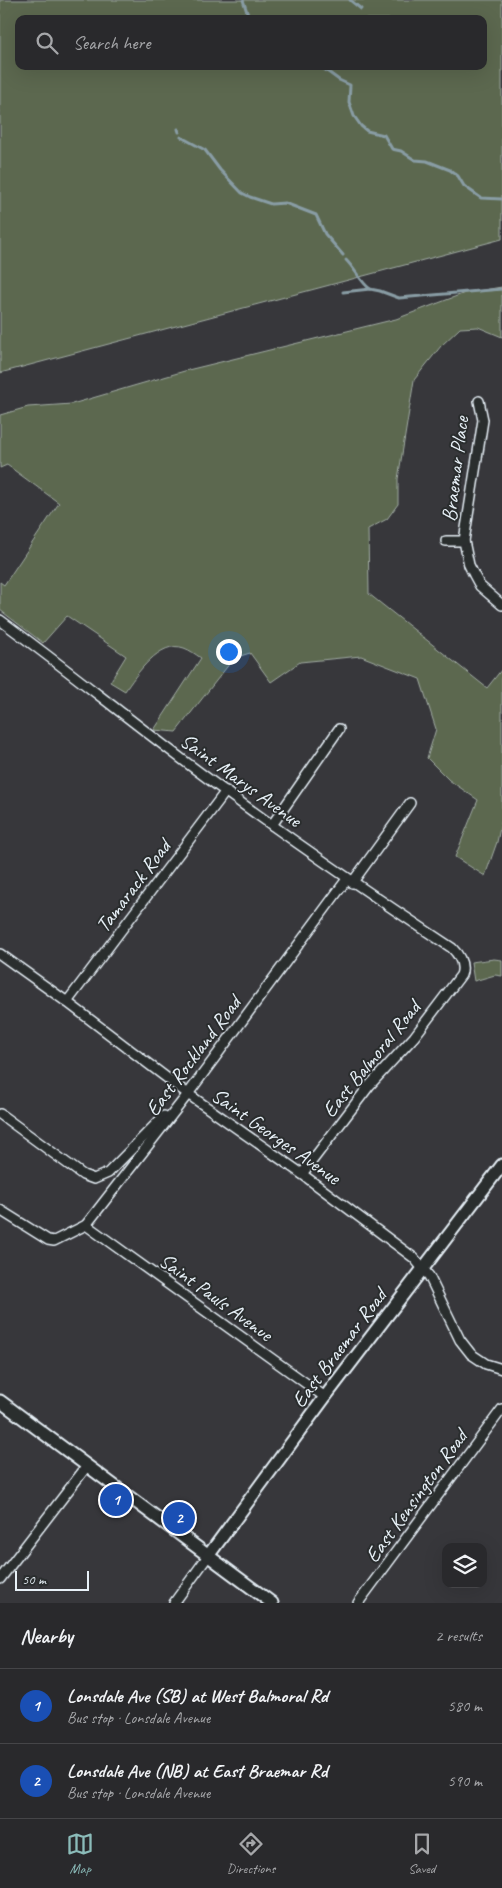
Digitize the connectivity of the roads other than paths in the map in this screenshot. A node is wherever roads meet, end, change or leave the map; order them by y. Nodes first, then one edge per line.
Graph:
1 (479, 401) dead end
2 (446, 541) dead end
3 (464, 541) junction
4 (502, 605) edge
5 (0, 620) edge
6 (339, 729) dead end
7 (226, 791) junction
8 (410, 803) dead end
9 (272, 825) junction
10 (350, 881) junction
11 (0, 954) edge
12 (463, 964) joint
13 (67, 1002) junction
14 (188, 1094) junction
15 (181, 1102) junction
16 (0, 1114) edge
17 (502, 1165) edge
18 (302, 1174) junction
19 (0, 1210) edge
20 (86, 1225) junction
21 (422, 1268) junction
22 (502, 1369) edge
23 (325, 1397) junction
24 (0, 1402) edge
25 (502, 1409) edge
26 (87, 1466) junction
27 (208, 1556) junction
28 (0, 1580) edge
29 (174, 1603) edge
30 (272, 1603) edge
31 (358, 1603) edge

1 - 3 street, Braemar Place
2 - 3 street, Braemar Place
3 - 4 street, Braemar Place
5 - 7 street, Saint Marys Avenue
6 - 9 street
7 - 9 street, Saint Marys Avenue
7 - 13 street, Tamarack Road
8 - 10 street, East Rockland Road
9 - 10 street, Saint Marys Avenue
10 - 12 street, Saint Marys Avenue
10 - 14 street, East Rockland Road
11 - 13 street, Saint Georges Avenue
12 - 18 street, East Balmoral Road
13 - 14 street, Saint Georges Avenue
14 - 15 street, East Rockland Road
14 - 18 street, Saint Georges Avenue
15 - 16 street
15 - 20 street, East Rockland Road
17 - 21 street, East Braemar Road
18 - 21 street, Saint Georges Avenue
19 - 20 street, East Rockland Road
20 - 23 street, Saint Pauls Avenue
21 - 22 street, Saint Georges Avenue
21 - 23 street, East Braemar Road
23 - 27 street, East Braemar Road
24 - 26 street
25 - 31 street, East Kensington Road
26 - 27 street
26 - 28 street
27 - 29 street
27 - 30 street

